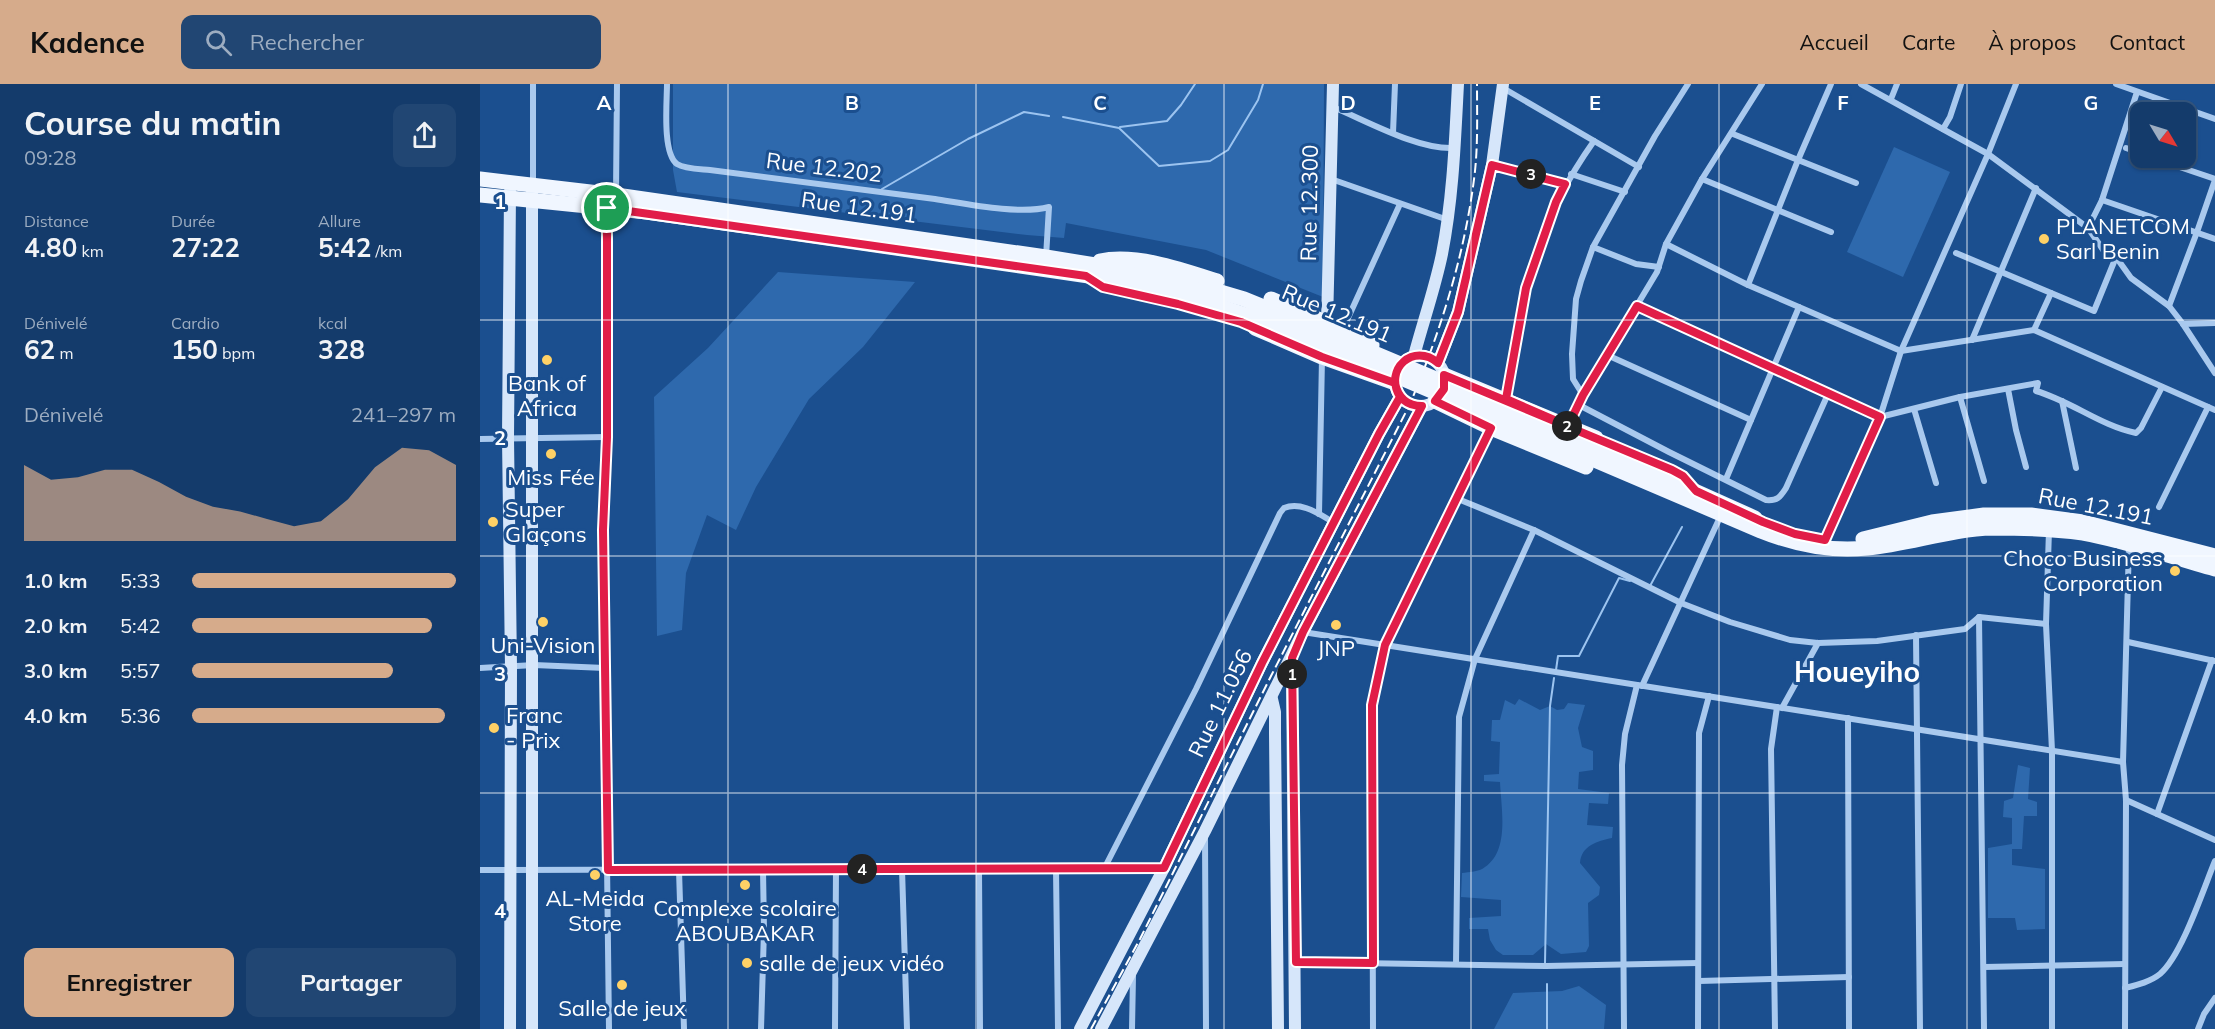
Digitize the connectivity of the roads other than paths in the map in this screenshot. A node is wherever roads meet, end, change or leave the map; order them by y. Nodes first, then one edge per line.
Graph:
1 (533, 84) edge
2 (617, 84) edge
3 (667, 84) edge
4 (1333, 84) edge
5 (1395, 84) edge
6 (1458, 84) edge
7 (1688, 84) edge
8 (1762, 84) edge
9 (1831, 84) edge
10 (1861, 84) edge
11 (1897, 84) edge
12 (1961, 84) edge
13 (2016, 84) edge
14 (2116, 84) edge
15 (1503, 86) edge
16 (2137, 92) junction
17 (1891, 99) junction
18 (1332, 107) junction
19 (2215, 119) edge
20 (1943, 129) junction
21 (1393, 133) junction
22 (1733, 134) junction
23 (1594, 141) junction
24 (1454, 148) junction
25 (2126, 148) dead end
26 (2130, 149) edge
27 (1988, 154) junction
28 (1798, 160) junction
29 (1492, 165) junction
30 (1639, 167) junction
31 (2181, 168) edge
32 (1571, 174) junction
33 (480, 179) edge
34 (1330, 179) junction
35 (1702, 179) junction
36 (2215, 180) edge
37 (1856, 183) dead end
38 (1565, 184) junction
39 (2036, 188) junction
40 (510, 191) junction
41 (1625, 192) junction
42 (532, 194) junction
43 (480, 195) edge
44 (616, 195) junction
45 (2102, 200) junction
46 (1400, 204) junction
47 (607, 208) junction
48 (1779, 211) junction
49 (1448, 220) junction
50 (2088, 228) junction
51 (1831, 232) dead end
52 (2198, 232) junction
53 (2215, 239) edge
54 (1666, 244) junction
55 (1593, 247) junction
56 (1956, 253) dead end
57 (1046, 257) junction
58 (2116, 257) junction
59 (1659, 267) junction
60 (1087, 271) junction
61 (2000, 272) junction
62 (1748, 285) junction
63 (2051, 293) junction
64 (1637, 306) junction
65 (2169, 306) junction
66 (1799, 307) junction
67 (1327, 323) junction
68 (2215, 323) edge
69 (2183, 324) junction
70 (1342, 330) junction
71 (2034, 330) junction
72 (1971, 340) junction
73 (1901, 351) junction
74 (1607, 355) junction
75 (1322, 357) junction
76 (1409, 359) junction
77 (1773, 367) junction
78 (1441, 369) junction
79 (2215, 373) edge
80 (2162, 387) junction
81 (2008, 389) junction
82 (1397, 390) junction
83 (1828, 394) junction
84 (1583, 395) junction
85 (1960, 397) junction
86 (1506, 399) junction
87 (2062, 401) junction
88 (1428, 404) junction
89 (1579, 405) junction
90 (1914, 409) junction
91 (2212, 409) edge
92 (1880, 417) junction
93 (1751, 420) junction
94 (1568, 426) junction
95 (1491, 428) junction
96 (531, 437) junction
97 (607, 437) junction
98 (508, 438) junction
99 (480, 439) edge
100 (2026, 467) dead end
101 (2076, 468) dead end
102 (1726, 479) junction
103 (1984, 481) dead end
104 (1935, 483) dead end
105 (1693, 496) junction
106 (1458, 499) junction
107 (2159, 507) dead end
108 (1319, 514) junction
109 (1721, 514) junction
110 (1334, 523) junction
111 (2049, 529) junction
112 (1534, 530) junction
113 (1825, 540) junction
114 (2129, 543) junction
115 (2215, 556) edge
116 (2215, 569) edge
117 (511, 597) junction
118 (533, 598) junction
119 (1681, 603) junction
120 (1980, 617) junction
121 (2046, 624) junction
122 (1303, 632) junction
123 (1916, 636) junction
124 (2128, 642) junction
125 (1818, 643) junction
126 (1385, 645) junction
127 (1292, 658) junction
128 (1475, 659) junction
129 (2213, 661) edge
130 (534, 665) junction
131 (511, 667) junction
132 (480, 668) edge
133 (605, 668) junction
134 (1640, 685) junction
135 (1709, 696) junction
136 (1272, 699) junction
137 (1779, 707) junction
138 (1848, 718) junction
139 (1918, 729) junction
140 (1981, 741) junction
141 (2052, 751) junction
142 (2123, 762) junction
143 (2126, 800) junction
144 (2157, 814) junction
145 (1205, 831) junction
146 (2215, 840) edge
147 (2215, 861) edge
148 (1164, 868) junction
149 (836, 869) junction
150 (902, 869) junction
151 (979, 869) junction
152 (1056, 869) junction
153 (1104, 869) junction
154 (480, 870) edge
155 (511, 870) junction
156 (533, 870) junction
157 (608, 870) junction
158 (680, 870) junction
159 (763, 870) junction
160 (1296, 962) junction
161 (1373, 963) junction
162 (1698, 963) junction
163 (1456, 964) junction
164 (1623, 964) junction
165 (2125, 964) junction
166 (2051, 966) junction
167 (1133, 967) junction
168 (1984, 967) junction
169 (1849, 977) junction
170 (1775, 980) junction
171 (1698, 981) junction
172 (2125, 988) junction
173 (2215, 998) edge
174 (510, 1029) edge
175 (532, 1029) edge
176 (609, 1029) edge
177 (684, 1029) edge
178 (761, 1029) edge
179 (835, 1029) edge
180 (908, 1029) edge
181 (980, 1029) edge
182 (1058, 1029) edge
183 (1080, 1029) edge
184 (1101, 1029) edge
185 (1132, 1029) edge
186 (1206, 1029) edge
187 (1278, 1029) edge
188 (1295, 1029) edge
189 (1373, 1029) edge
190 (1624, 1029) edge
191 (1698, 1029) edge
192 (1775, 1029) edge
193 (1849, 1029) edge
194 (1920, 1029) edge
195 (1984, 1029) edge
196 (2052, 1029) edge
197 (2125, 1029) edge
198 (2198, 1029) edge

1 - 42 street
2 - 44 street
3 - 57 street, Rue 12.202
4 - 18 main road, Rue 12.300
5 - 21 street
6 - 24 main road
7 - 30 street
8 - 22 street
9 - 28 street
10 - 17 street
11 - 17 street
12 - 20 street
13 - 27 street
14 - 16 street
15 - 23 street
15 - 29 main road
16 - 19 street
16 - 45 street
17 - 20 street
18 - 21 street
18 - 34 main road, Rue 12.300
20 - 27 street
21 - 24 street
22 - 28 street
22 - 35 street
23 - 30 street
23 - 32 street
24 - 49 main road
25 - 26 street
27 - 39 street
27 - 73 street
28 - 37 street
28 - 48 street
29 - 38 street
29 - 78 main road
30 - 41 street
31 - 36 street
32 - 38 street
32 - 41 street
33 - 40 main road, Rue 12.191
34 - 46 street
34 - 67 main road, Rue 12.300
35 - 48 street
35 - 54 street
36 - 52 street
38 - 86 street
39 - 50 street
39 - 61 street
40 - 42 main road, Rue 12.191
40 - 43 main road, Rue 12.191
40 - 98 main road
41 - 55 street
42 - 44 main road, Rue 12.191
42 - 47 main road, Rue 12.191
42 - 96 main road
44 - 57 main road, Rue 12.191
45 - 50 street
45 - 52 street
46 - 49 street
46 - 70 street
47 - 60 main road, Rue 12.191
47 - 97 street
48 - 51 street
48 - 62 street
49 - 76 main road
50 - 58 street
52 - 53 street
52 - 65 street
54 - 59 street
54 - 62 street
55 - 59 street
55 - 84 street
56 - 61 street
57 - 60 main road, Rue 12.191
58 - 63 street
58 - 65 street
59 - 64 street
60 - 67 main road
60 - 75 main road
60 - 105 main road, Rue 12.191, bridge
61 - 63 street
61 - 72 street
62 - 66 street
63 - 71 street
64 - 74 street
64 - 77 street
65 - 69 street
66 - 73 street
66 - 77 street
67 - 70 main road
68 - 69 street
69 - 79 street
70 - 76 main road
71 - 72 street
71 - 80 street
72 - 73 street
73 - 92 street
74 - 84 street
74 - 93 street
75 - 82 main road
75 - 108 street
76 - 78 main road
76 - 82 main road
77 - 83 street
77 - 93 street
78 - 86 main road
78 - 88 main road
80 - 87 street
80 - 91 street
81 - 85 street
81 - 87 street
81 - 100 street
82 - 88 main road
82 - 110 main road, Rue 11.056
83 - 92 street
83 - 102 street
84 - 89 street
85 - 90 street
85 - 103 street
86 - 94 main road
87 - 101 street
88 - 95 main road
88 - 122 main road
89 - 94 street
89 - 102 street
90 - 92 street
90 - 104 street
91 - 107 street
92 - 113 street
93 - 102 street
94 - 105 main road
95 - 105 main road
95 - 106 street
96 - 97 street
96 - 98 street
96 - 118 main road
97 - 133 street
98 - 99 street
98 - 117 main road
105 - 109 main road, Rue 12.191
105 - 113 main road, Rue 12.191
106 - 112 street
106 - 126 street
108 - 110 street
108 - 153 street
109 - 111 main road, Rue 12.191
109 - 119 street
110 - 148 main road, Rue 11.056
111 - 114 main road, Rue 12.191
111 - 121 street
112 - 119 street
112 - 128 street
113 - 115 main road, Rue 12.191
114 - 116 main road, Rue 12.191
114 - 124 street
117 - 118 main road
117 - 131 main road
118 - 130 main road
119 - 125 street
119 - 134 street
120 - 121 street
120 - 123 street
120 - 140 street
121 - 141 street
122 - 126 street
122 - 127 main road
123 - 125 street
123 - 139 street
124 - 129 street
124 - 142 street
125 - 137 street
126 - 128 street
126 - 161 street
127 - 136 main road
127 - 160 main road
128 - 134 street
128 - 163 street
129 - 144 street
130 - 131 street
130 - 133 street
130 - 156 main road
131 - 132 street
131 - 155 main road
133 - 157 street
134 - 135 street
134 - 164 street
135 - 137 street
135 - 162 street
136 - 145 main road
136 - 187 main road
137 - 138 street
137 - 170 street
138 - 139 street
138 - 169 street
139 - 140 street
139 - 194 street
140 - 141 street
140 - 168 street
141 - 142 street
141 - 166 street
142 - 143 street
143 - 144 street
143 - 165 street
144 - 146 street
145 - 167 main road
145 - 186 street
147 - 172 street
148 - 153 street
148 - 183 main road, Rue 11.056
149 - 150 street
149 - 159 street
149 - 179 street
150 - 151 street
150 - 180 street
151 - 152 street
151 - 181 street
152 - 153 street
152 - 182 street
154 - 155 street
155 - 156 street
155 - 174 main road
156 - 157 street
156 - 175 main road
157 - 158 street
157 - 176 street
158 - 159 street
158 - 177 street
159 - 178 street
160 - 161 street
160 - 188 main road
161 - 163 street
161 - 189 street
162 - 164 street
162 - 171 street
163 - 164 street
164 - 190 street
165 - 166 street
165 - 172 street
166 - 168 street
166 - 196 street
167 - 184 main road
167 - 185 street
168 - 195 street
169 - 170 street
169 - 193 street
170 - 171 street
170 - 192 street
171 - 191 street
172 - 197 street
173 - 198 street

